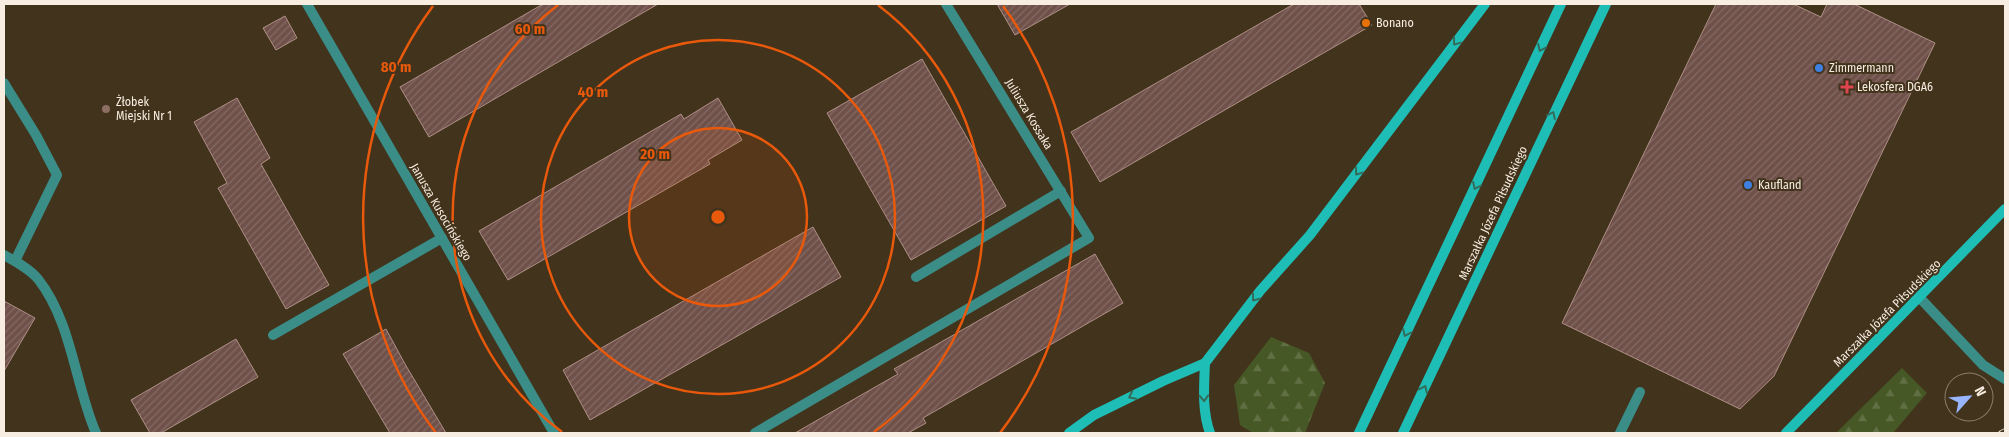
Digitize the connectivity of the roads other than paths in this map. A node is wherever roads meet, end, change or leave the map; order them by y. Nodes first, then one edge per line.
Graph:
1 (307, 4) edge
2 (946, 4) edge
3 (1485, 4) edge
4 (1561, 4) edge
5 (1606, 4) edge
6 (4, 83) edge
7 (1061, 191) junction
8 (2005, 209) edge
9 (442, 238) junction
10 (4, 255) edge
11 (15, 262) junction
12 (916, 277) dead end
13 (1920, 298) junction
14 (273, 335) dead end
15 (1205, 363) junction
16 (2005, 379) edge
17 (1640, 392) dead end
18 (96, 433) edge
19 (554, 433) edge
20 (755, 433) edge
21 (1070, 433) edge
22 (1210, 433) edge
23 (1359, 433) edge
24 (1403, 433) edge
25 (1620, 433) edge
26 (1786, 433) edge

1 - 9 street, Janusza Kusocińskiego
2 - 7 street, Juliusza Kossaka
3 -> 15 main road
4 -> 23 main road
24 -> 5 main road, Marszałka Józefa Piłsudskiego
6 - 11 street
7 - 12 street
7 - 20 street, Juliusza Kossaka
8 - 13 main road, Marszałka Józefa Piłsudskiego
9 - 14 street
9 - 19 street, Janusza Kusocińskiego
10 - 11 street
11 - 18 street
13 - 16 street
13 - 26 main road, Marszałka Józefa Piłsudskiego
15 -> 21 main road
15 -> 22 main road
17 - 25 street

